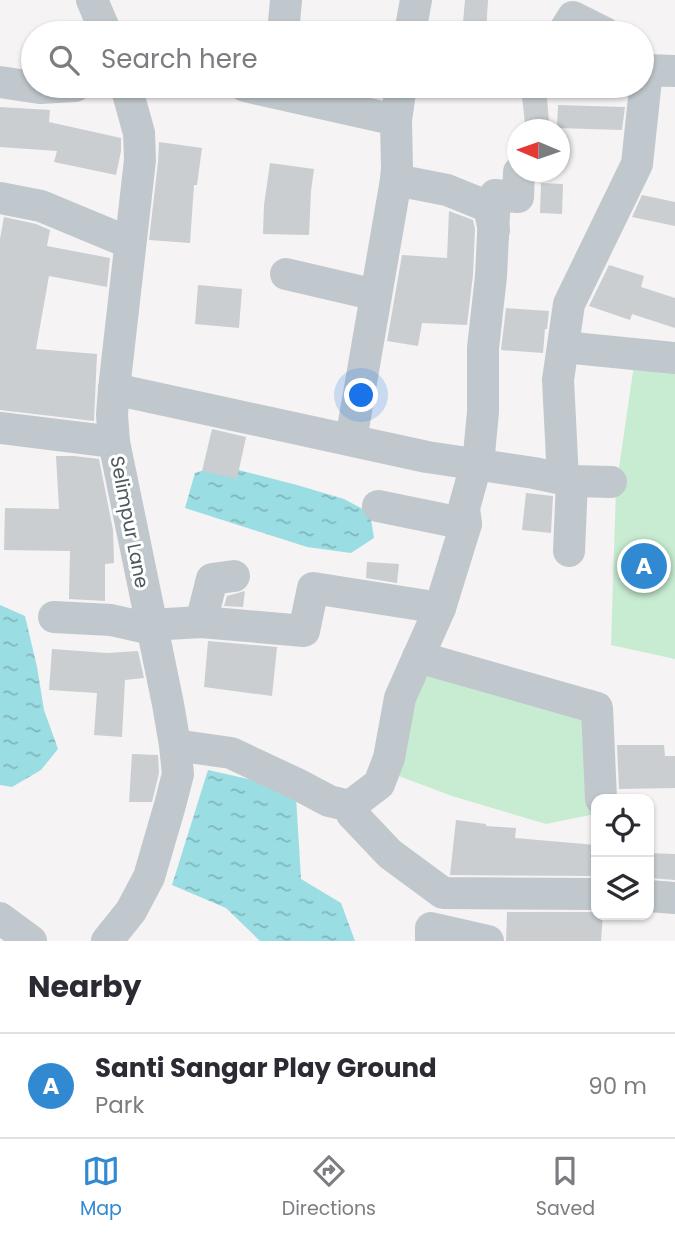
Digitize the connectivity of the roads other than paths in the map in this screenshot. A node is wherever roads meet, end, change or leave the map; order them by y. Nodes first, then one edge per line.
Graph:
1 (92, 0) edge
2 (286, 0) edge
3 (416, 0) edge
4 (101, 21) edge
5 (284, 21) edge
6 (412, 21) edge
7 (0, 82) edge
8 (21, 85) edge
9 (129, 98) edge
10 (305, 98) edge
11 (399, 98) edge
12 (648, 98) edge
13 (396, 120) junction
14 (396, 180) junction
15 (519, 182) edge
16 (0, 198) edge
17 (494, 230) junction
18 (130, 243) junction
19 (286, 274) dead end
20 (376, 295) junction
21 (563, 347) junction
22 (675, 358) edge
23 (114, 389) junction
24 (0, 428) edge
25 (351, 440) junction
26 (114, 442) junction
27 (476, 465) junction
28 (567, 480) junction
29 (611, 482) dead end
30 (378, 506) dead end
31 (466, 524) junction
32 (569, 551) dead end
33 (234, 576) dead end
34 (440, 608) junction
35 (54, 617) dead end
36 (201, 622) junction
37 (151, 627) junction
38 (418, 657) junction
39 (175, 745) junction
40 (601, 794) edge
41 (350, 806) junction
42 (591, 894) edge
43 (654, 897) edge
44 (675, 898) edge
45 (0, 918) edge
46 (118, 938) edge
47 (31, 941) edge
48 (431, 941) edge
49 (488, 941) edge

1 - 4 street
2 - 5 street
3 - 6 street
7 - 8 street
9 - 18 street, Selimpur Lane
10 - 13 street
11 - 13 street
12 - 21 street
13 - 14 street
14 - 17 street
14 - 20 street
15 - 17 street
16 - 18 street
17 - 27 street
18 - 23 street, Selimpur Lane
19 - 20 street
20 - 25 street
21 - 22 street
21 - 28 street
23 - 25 street
23 - 26 street, Selimpur Lane
24 - 26 street
25 - 27 street
26 - 37 street, Selimpur Lane
27 - 28 street
27 - 31 street
28 - 29 street
28 - 32 street
30 - 31 street
31 - 34 street
33 - 36 street
34 - 36 street
34 - 38 street
35 - 37 street
36 - 37 street
37 - 39 street, Selimpur Lane
38 - 40 street
38 - 41 street
39 - 41 street
39 - 46 street, Selimpur Lane
41 - 42 street
43 - 44 street
45 - 47 street
48 - 49 street

